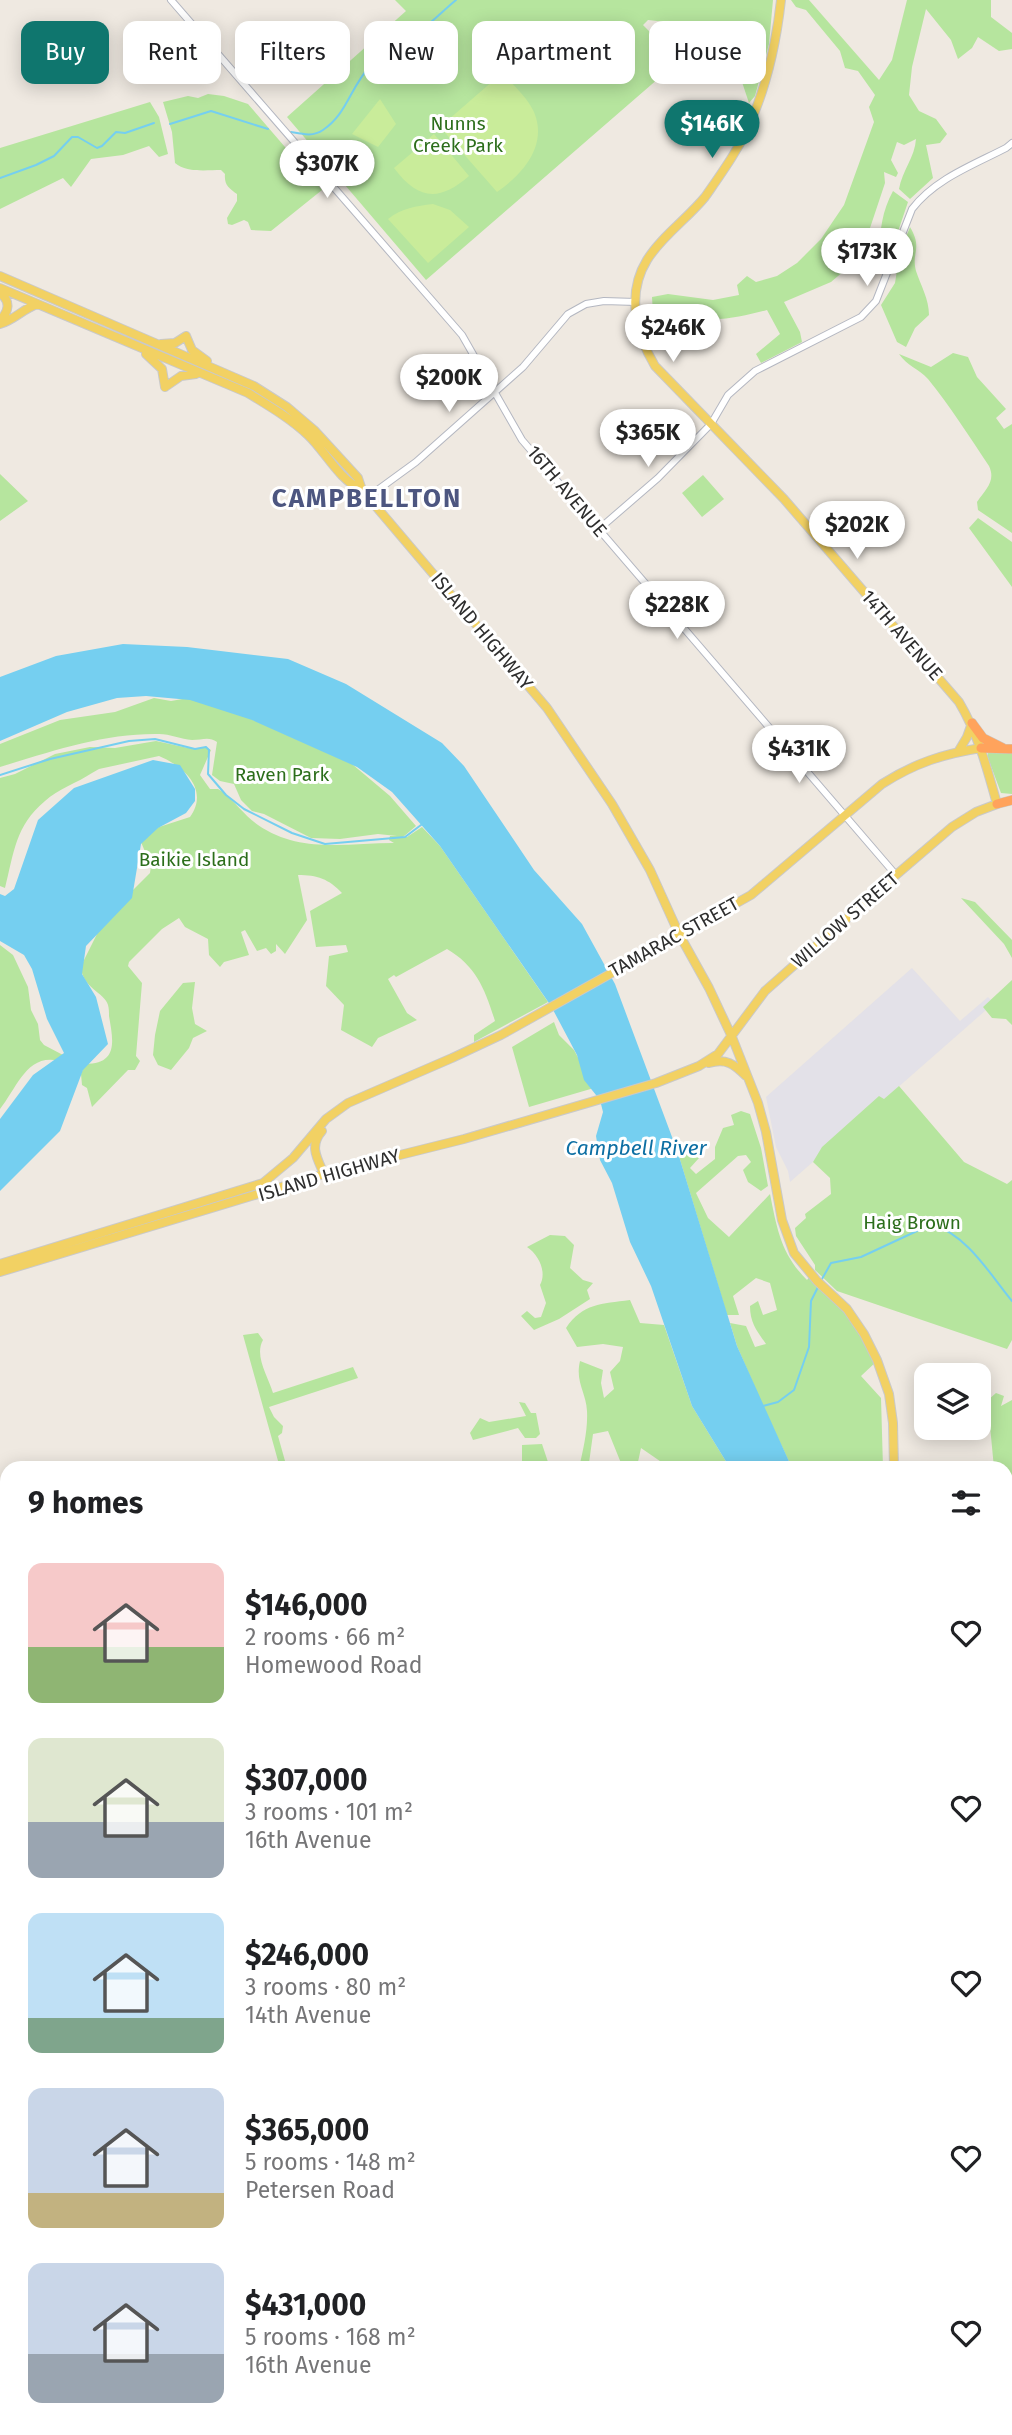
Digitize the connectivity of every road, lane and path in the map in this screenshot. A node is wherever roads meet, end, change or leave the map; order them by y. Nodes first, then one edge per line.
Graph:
1 (171, 0) edge
2 (781, 0) edge
3 (1012, 143) edge
4 (0, 276) edge
5 (0, 288) edge
6 (0, 293) edge
7 (636, 302) junction
8 (37, 304) junction
9 (0, 322) edge
10 (116, 338) junction
11 (155, 343) junction
12 (205, 375) junction
13 (254, 386) junction
14 (495, 392) junction
15 (711, 424) junction
16 (365, 493) junction
17 (599, 529) junction
18 (972, 723) junction
19 (981, 748) junction
20 (1008, 748) edge
21 (958, 751) junction
22 (1012, 800) edge
23 (997, 804) junction
24 (844, 817) junction
25 (896, 875) junction
26 (679, 934) junction
27 (732, 1037) junction
28 (699, 1066) junction
29 (748, 1077) junction
30 (659, 1082) joint
31 (348, 1103) junction
32 (324, 1174) junction
33 (0, 1264) edge
34 (0, 1272) edge
35 (894, 1461) edge

1 - 14 street, 16TH AVENUE
2 - 7 main road
3 - 15 street
4 - 11 main road, ISLAND HIGHWAY
5 - 8 main road, ISLAND HIGHWAY
6 - 9 main road
7 - 14 street
7 - 15 main road, 14TH AVENUE
8 - 9 main road
8 - 10 main road, ISLAND HIGHWAY
10 - 12 main road, ISLAND HIGHWAY
10 - 12 main road
11 - 13 main road, ISLAND HIGHWAY
11 - 13 main road
12 - 16 main road, ISLAND HIGHWAY
13 - 16 main road, ISLAND HIGHWAY
14 - 16 street
14 - 17 street, 16TH AVENUE
15 - 17 street
15 - 18 main road, 14TH AVENUE
16 - 26 main road, ISLAND HIGHWAY
17 - 24 street, 16TH AVENUE
18 - 19 main road, 14TH AVENUE
18 - 20 highway
18 - 21 main road
19 - 20 highway
19 - 21 main road, TAMARAC STREET
19 - 23 main road
21 - 24 main road, TAMARAC STREET
22 - 23 highway
23 - 25 main road, WILLOW STREET
24 - 25 street, 16TH AVENUE
24 - 26 main road, TAMARAC STREET
25 - 27 main road, WILLOW STREET
26 - 27 main road, ISLAND HIGHWAY
26 - 31 main road, TAMARAC STREET
27 - 28 main road, WILLOW STREET
27 - 29 main road, ISLAND HIGHWAY
28 - 29 main road
28 - 30 main road, WILLOW STREET
29 - 35 main road, ISLAND HIGHWAY
30 - 32 main road, ISLAND HIGHWAY
31 - 32 main road
31 - 33 main road, ISLAND HIGHWAY
32 - 34 main road, ISLAND HIGHWAY

